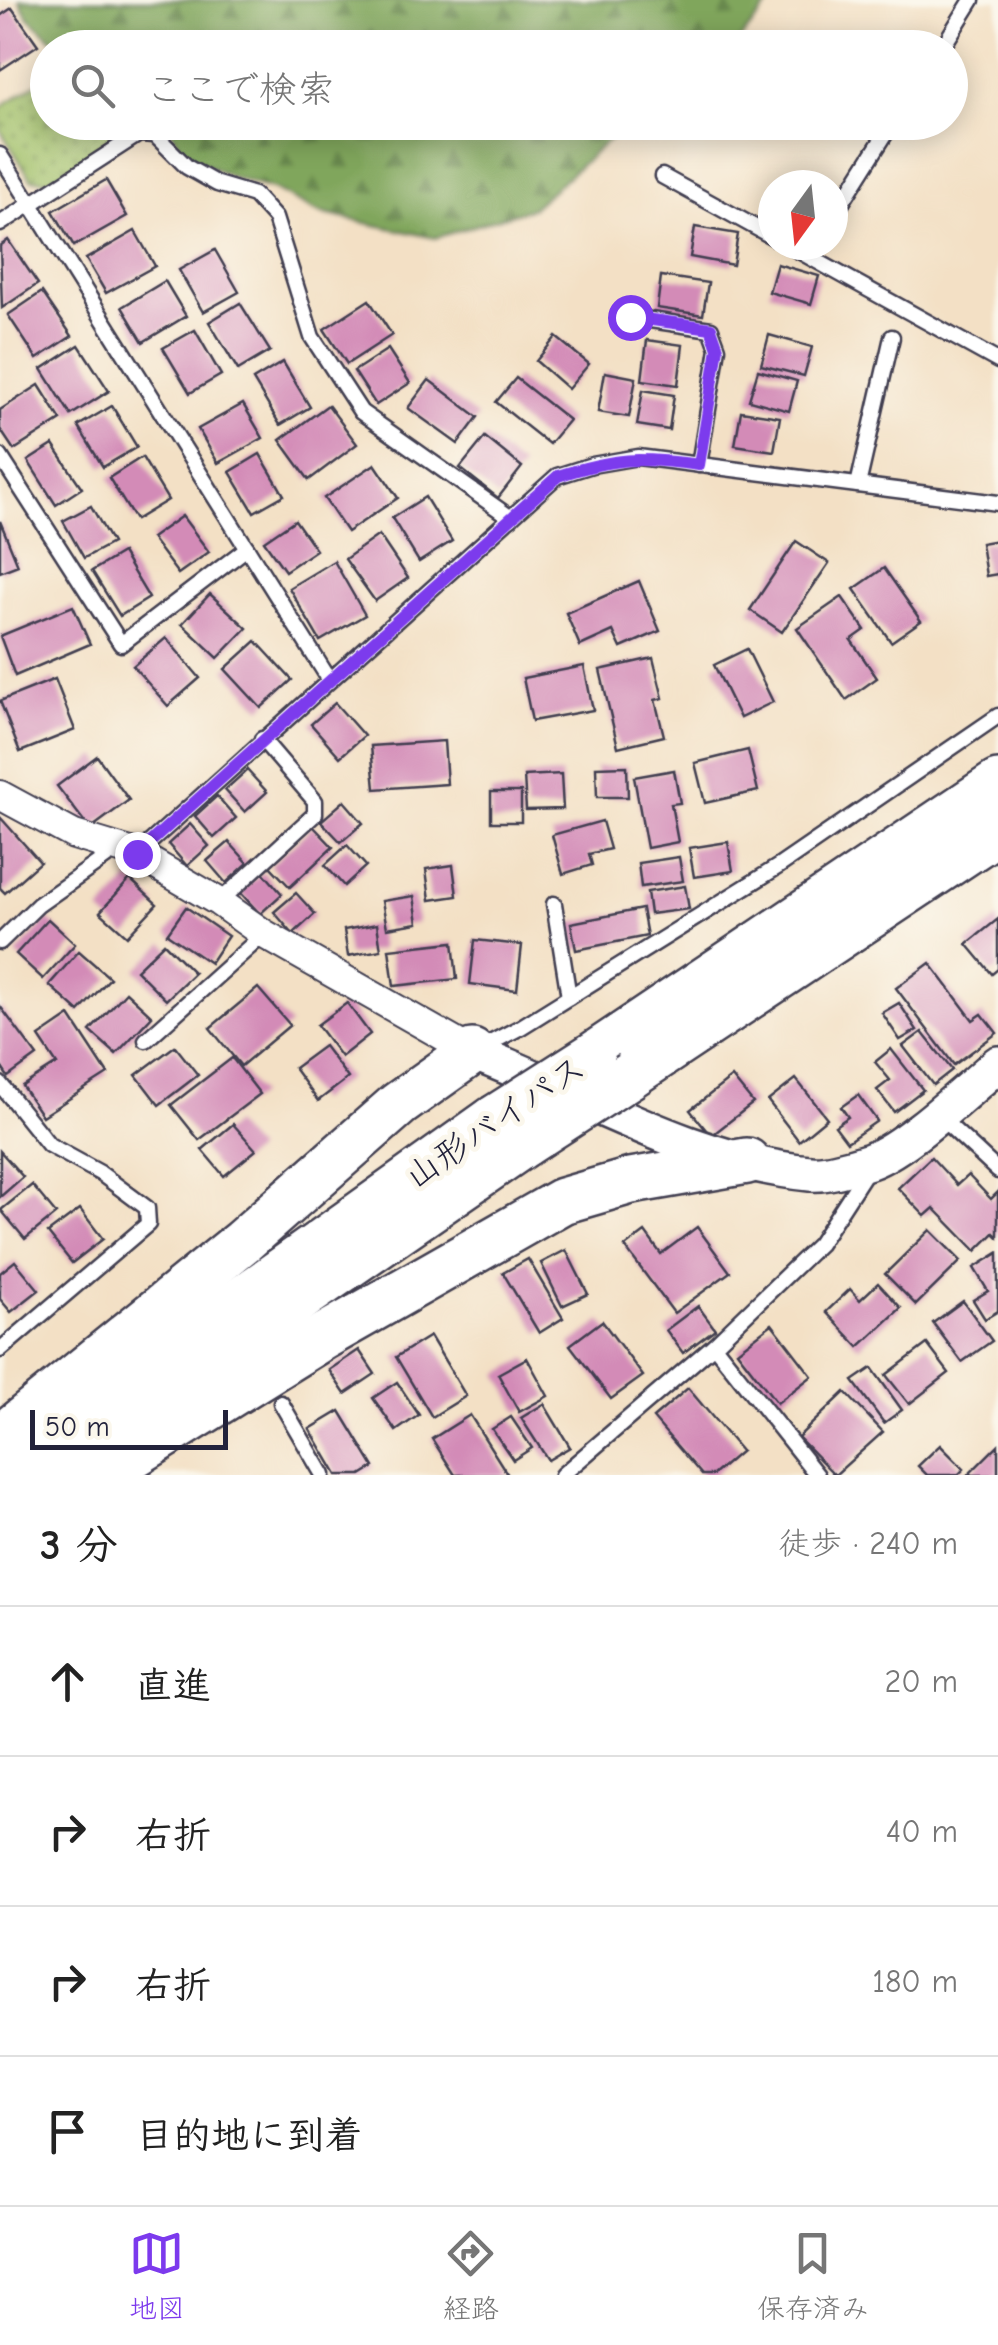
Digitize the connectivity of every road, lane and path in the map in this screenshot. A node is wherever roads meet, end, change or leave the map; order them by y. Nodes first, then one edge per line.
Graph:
1 (972, 0) edge
2 (953, 30) edge
3 (130, 140) edge
4 (160, 140) edge
5 (882, 140) edge
6 (0, 155) edge
7 (662, 176) dead end
8 (848, 193) edge
9 (31, 205) junction
10 (0, 224) edge
11 (758, 228) edge
12 (828, 260) edge
13 (630, 317) dead end
14 (892, 337) dead end
15 (998, 361) edge
16 (0, 456) edge
17 (699, 465) junction
18 (858, 485) junction
19 (998, 503) edge
20 (511, 518) junction
21 (246, 548) junction
22 (329, 679) junction
23 (998, 716) edge
24 (262, 739) junction
25 (998, 784) edge
26 (0, 795) edge
27 (998, 831) edge
28 (127, 852) junction
29 (220, 902) junction
30 (554, 904) dead end
31 (264, 934) junction
32 (0, 942) edge
33 (568, 997) junction
34 (146, 1040) dead end
35 (472, 1052) junction
36 (998, 1064) edge
37 (612, 1065) junction
38 (0, 1084) edge
39 (938, 1115) junction
40 (510, 1130) junction
41 (874, 1160) junction
42 (747, 1161) junction
43 (998, 1171) edge
44 (3, 1342) edge
45 (714, 1345) junction
46 (281, 1403) dead end
47 (0, 1438) edge
48 (0, 1472) edge
49 (54, 1475) edge
50 (101, 1475) edge
51 (323, 1475) edge
52 (562, 1475) edge
53 (817, 1475) edge

1 - 2 lane
3 - 9 lane
4 - 20 lane
5 - 8 lane
6 - 9 lane
7 - 11 lane
9 - 10 lane
9 - 21 lane
12 - 15 lane
13 - 17 lane
14 - 18 lane
16 - 21 lane
17 - 18 lane
17 - 20 lane
18 - 19 lane
20 - 22 lane
21 - 22 lane
22 - 24 lane
23 - 33 lane
24 - 28 lane
24 - 29 lane
25 - 37 highway, 山形バイパス
26 - 28 street
27 - 37 highway, 山形バイパス
28 - 29 street
28 - 32 lane
29 - 31 street
30 - 33 lane
31 - 34 lane
31 - 35 street
33 - 35 lane
35 - 42 street
35 - 47 highway
36 - 39 street
37 - 40 highway, 山形バイパス, bridge
38 - 44 lane
39 - 41 street
39 - 43 lane
40 - 48 highway, 山形バイパス
40 - 49 highway, 山形バイパス
41 - 42 street
41 - 45 lane
42 - 50 highway
45 - 52 lane
45 - 53 lane
46 - 51 lane

